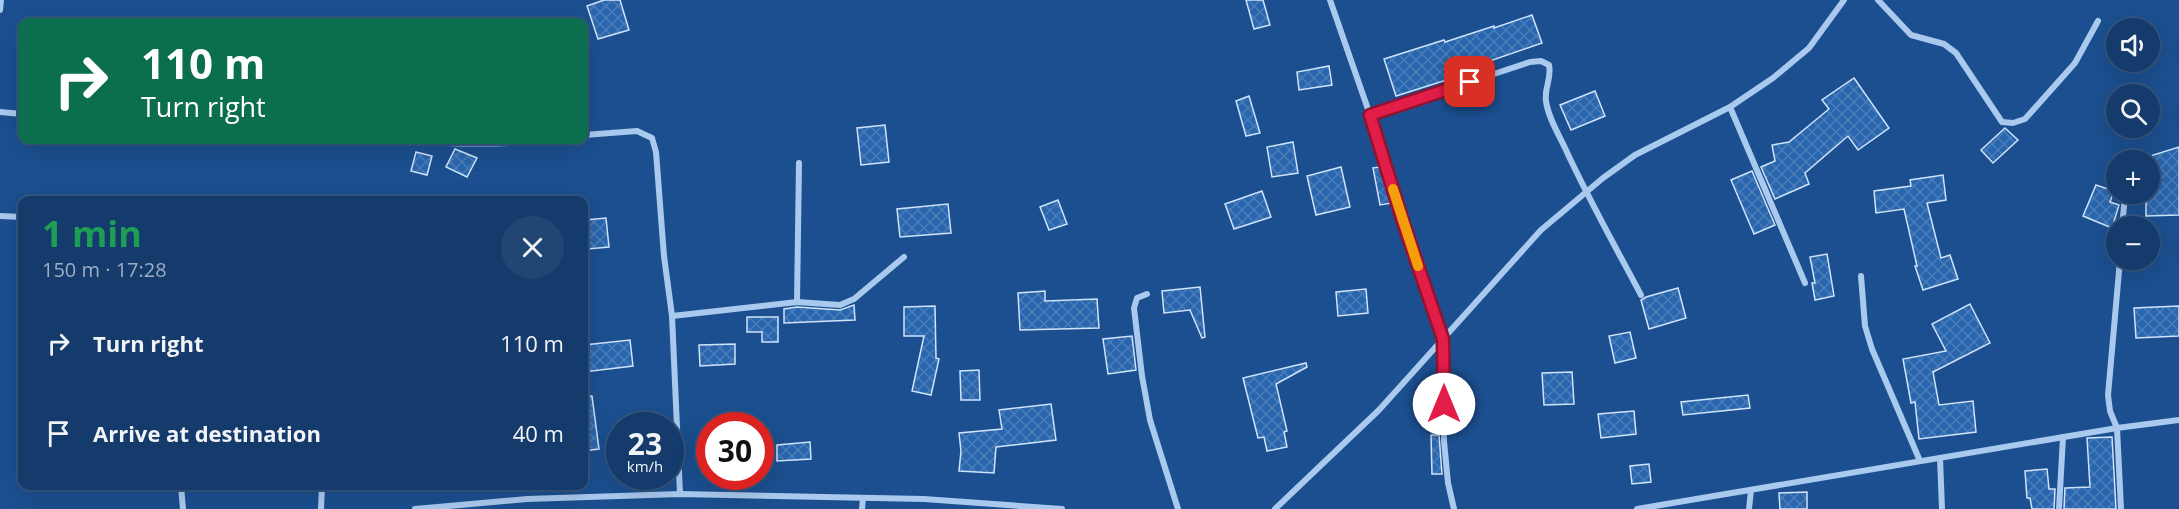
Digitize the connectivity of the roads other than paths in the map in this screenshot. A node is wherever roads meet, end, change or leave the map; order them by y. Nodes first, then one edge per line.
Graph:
1 (1, 0) edge
2 (1330, 0) edge
3 (1844, 0) edge
4 (1878, 0) edge
5 (0, 8) edge
6 (2098, 21) dead end
7 (1730, 107) junction
8 (0, 112) edge
9 (18, 114) edge
10 (1370, 115) junction
11 (588, 135) edge
12 (799, 163) dead end
13 (1586, 193) junction
14 (0, 216) edge
15 (18, 217) edge
16 (904, 258) dead end
17 (2119, 270) edge
18 (1861, 276) dead end
19 (1805, 283) dead end
20 (1147, 294) dead end
21 (1641, 295) dead end
22 (797, 302) junction
23 (672, 316) junction
24 (1443, 339) junction
25 (2179, 420) edge
26 (2117, 428) junction
27 (2063, 437) junction
28 (1940, 458) junction
29 (1920, 461) junction
30 (181, 490) edge
31 (322, 490) edge
32 (1751, 490) junction
33 (680, 494) junction
34 (863, 498) junction
35 (183, 509) edge
36 (321, 509) edge
37 (414, 509) edge
38 (862, 509) edge
39 (1062, 509) edge
40 (1178, 509) edge
41 (1275, 509) edge
42 (1454, 509) edge
43 (1637, 509) edge
44 (1749, 509) edge
45 (1942, 509) edge
46 (2059, 509) edge
47 (2121, 509) edge

1 - 5 street
2 - 10 street
3 - 7 street
4 - 6 street
7 - 13 street
7 - 19 street
8 - 9 street
10 - 13 street
10 - 24 street
11 - 23 street
12 - 22 street
13 - 21 street
13 - 24 street
14 - 15 street
16 - 22 street
17 - 26 street
18 - 29 street
20 - 40 street
22 - 23 street
23 - 33 street
24 - 41 street
24 - 42 street
25 - 26 street
26 - 27 street
26 - 47 street
27 - 28 street
27 - 46 street
28 - 29 street
28 - 45 street
29 - 32 street
30 - 35 street
31 - 36 street
32 - 43 street
32 - 44 street
33 - 34 street
33 - 37 street
34 - 38 street
34 - 39 street

